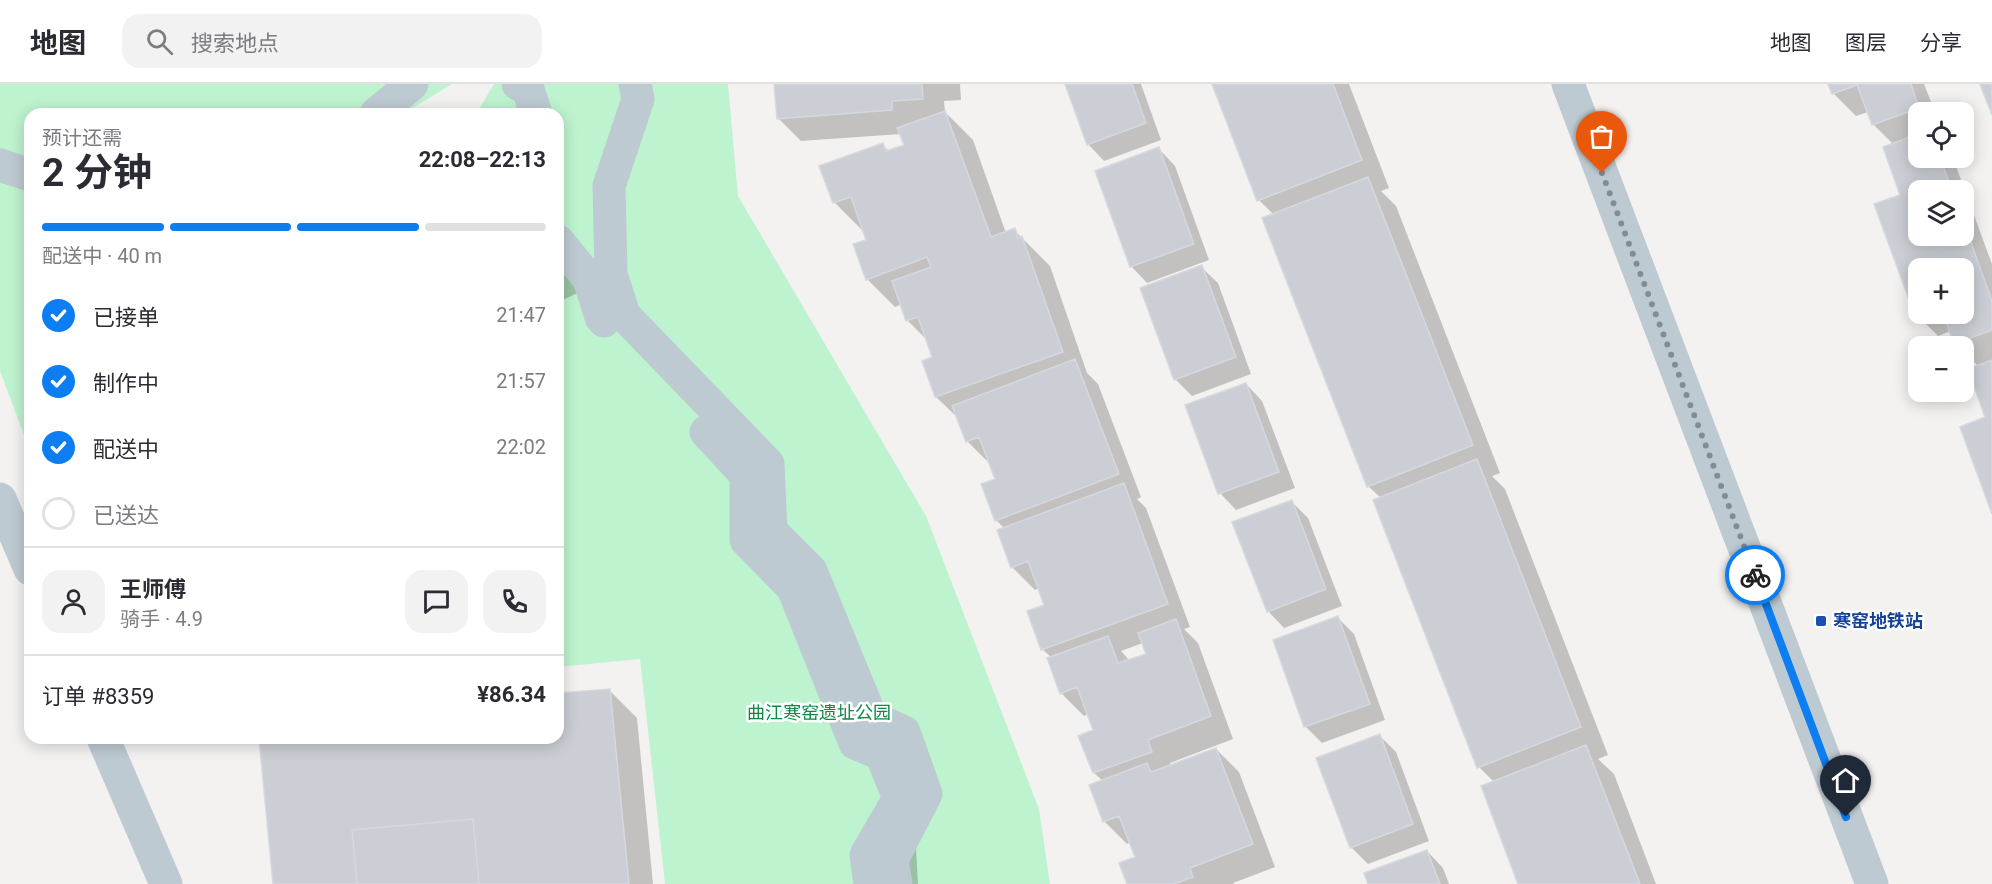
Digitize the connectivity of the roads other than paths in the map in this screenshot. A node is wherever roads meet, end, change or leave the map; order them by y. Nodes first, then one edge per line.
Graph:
1 (412, 84) edge
2 (518, 84) edge
3 (635, 84) edge
4 (1568, 84) edge
5 (382, 108) edge
6 (534, 108) edge
7 (0, 165) edge
8 (24, 173) edge
9 (564, 248) edge
10 (0, 499) edge
11 (24, 555) edge
12 (106, 744) edge
13 (166, 884) edge
14 (870, 884) edge
15 (896, 884) edge
16 (1872, 884) edge

1 - 5 street
2 - 6 street
3 - 15 street
4 - 16 street
7 - 8 street
9 - 14 street
10 - 11 street
12 - 13 street

